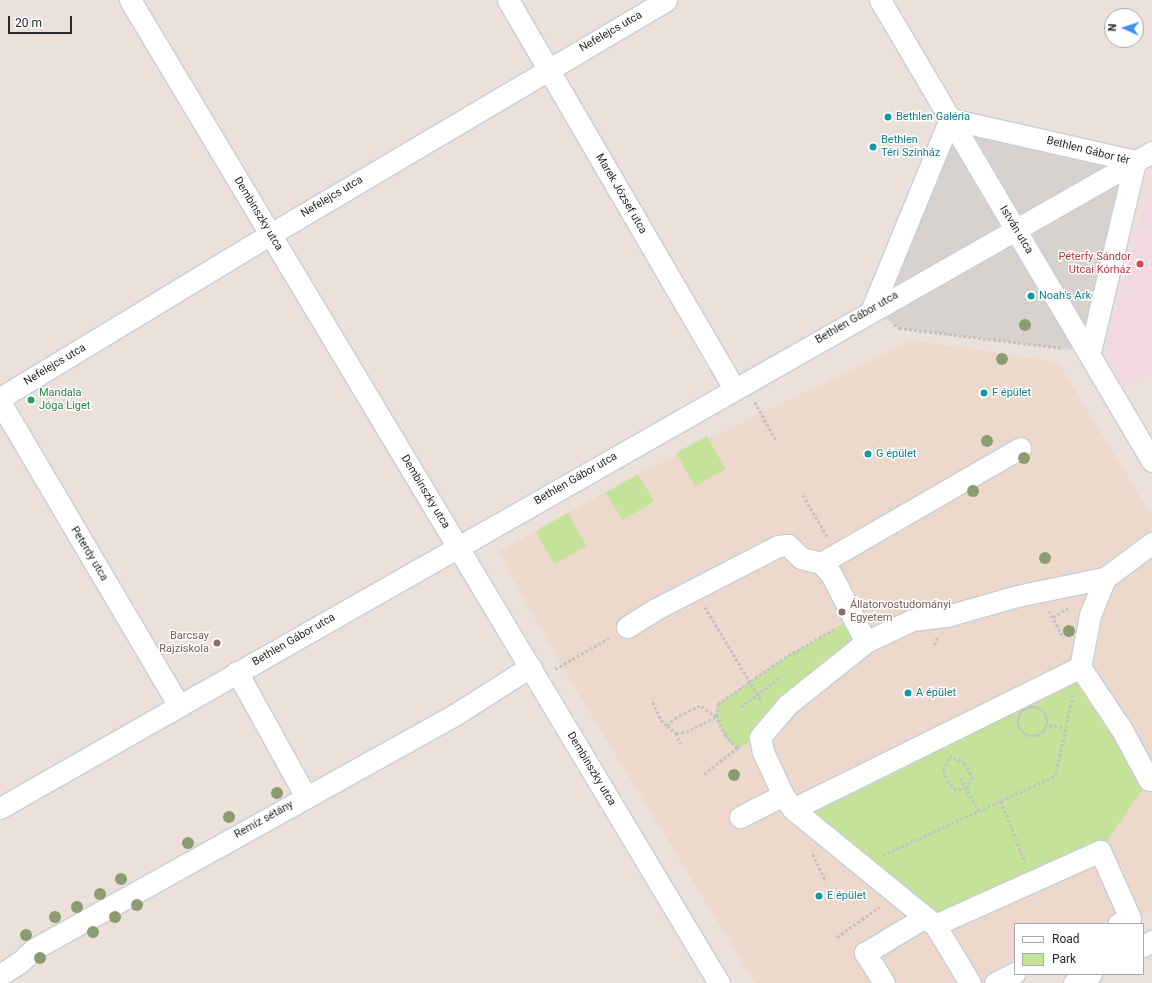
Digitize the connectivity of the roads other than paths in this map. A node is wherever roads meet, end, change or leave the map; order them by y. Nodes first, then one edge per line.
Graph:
1 (130, 0) edge
2 (508, 0) edge
3 (666, 0) edge
4 (880, 0) edge
5 (548, 69) junction
6 (950, 119) junction
7 (1143, 156) edge
8 (1014, 228) junction
9 (270, 234) junction
10 (872, 309) junction
11 (1090, 352) junction
12 (739, 385) junction
13 (0, 398) edge
14 (0, 402) edge
15 (1020, 448) dead end
16 (1152, 460) edge
17 (1152, 543) edge
18 (458, 547) junction
19 (829, 558) junction
20 (1105, 578) junction
21 (627, 627) road end
22 (866, 642) junction
23 (1080, 667) junction
24 (237, 672) junction
25 (534, 674) junction
26 (179, 706) junction
27 (1149, 780) dead end
28 (298, 801) junction
29 (788, 802) junction
30 (0, 808) edge
31 (740, 817) dead end
32 (930, 921) junction
33 (1120, 923) edge
34 (1014, 974) edge
35 (0, 975) edge
36 (719, 983) edge
37 (884, 983) edge
38 (970, 983) edge
39 (995, 983) edge

1 - 9 street, Dembinszky utca
2 - 5 street, Marek József utca
3 - 5 street, Nefelejcs utca
4 - 6 street, István utca
5 - 9 street, Nefelejcs utca
5 - 12 street, Marek József utca
6 - 7 street, Bethlen Gábor tér
6 - 8 street, István utca
6 - 10 street
7 - 8 street, Bethlen Gábor utca
7 - 11 street, Bethlen Gábor tér
8 - 10 street, Bethlen Gábor utca
8 - 11 street, István utca
9 - 13 street, Nefelejcs utca
9 - 18 street, Dembinszky utca
10 - 12 street, Bethlen Gábor utca
11 - 16 street, István utca
12 - 18 street, Bethlen Gábor utca
14 - 26 street, Peterdy utca
15 - 19 street
17 - 20 street
18 - 24 street, Bethlen Gábor utca
18 - 25 street, Dembinszky utca
19 - 21 street
19 - 22 street
20 - 22 street
20 - 23 street
22 - 29 street
23 - 27 street
23 - 29 street
24 - 26 street, Bethlen Gábor utca
24 - 28 street
25 - 28 street, Remíz sétány
25 - 36 street, Dembinszky utca
26 - 30 street, Bethlen Gábor utca
28 - 35 street, Remíz sétány
29 - 31 street
29 - 32 street
32 - 33 street
32 - 37 street
32 - 38 street
34 - 39 street

